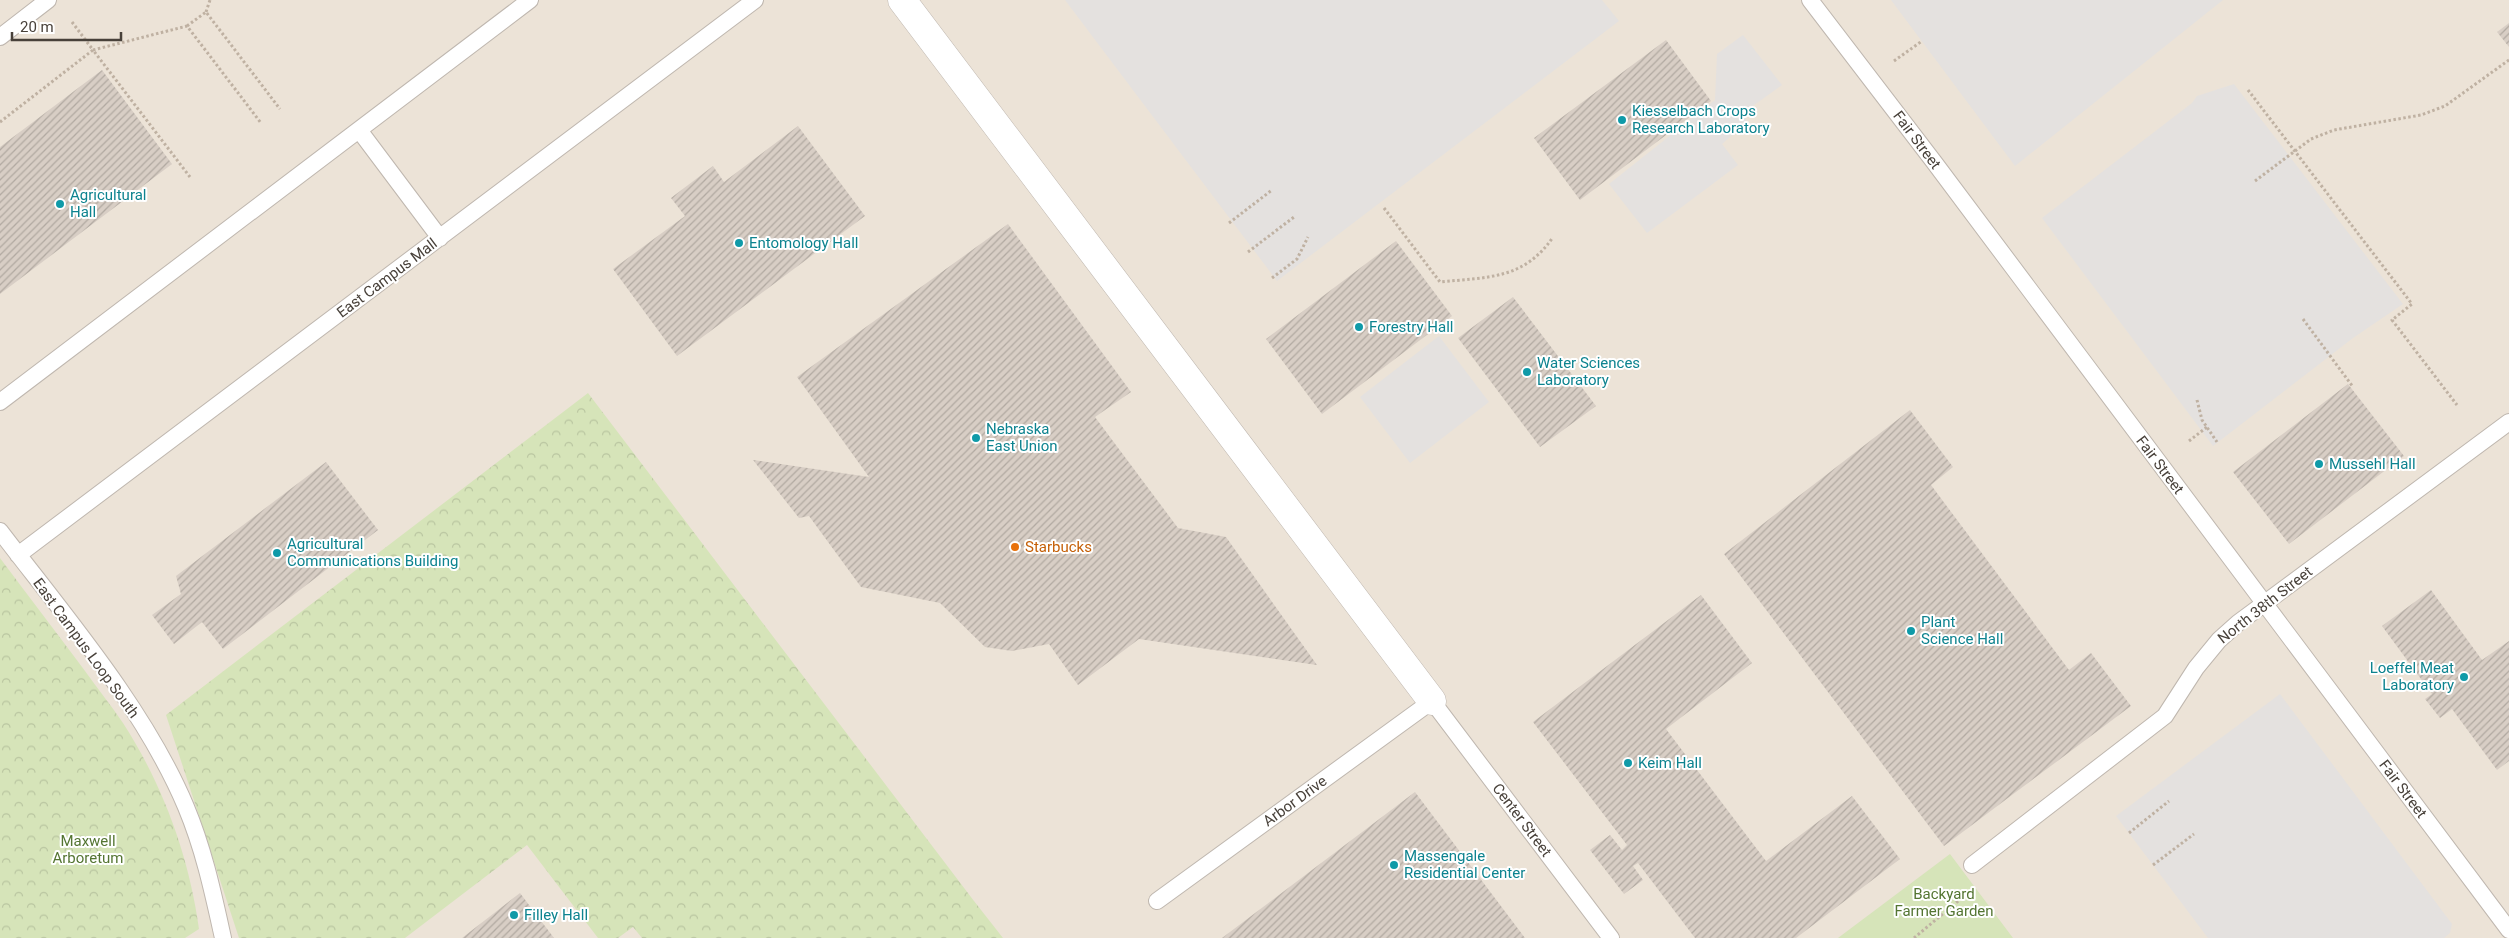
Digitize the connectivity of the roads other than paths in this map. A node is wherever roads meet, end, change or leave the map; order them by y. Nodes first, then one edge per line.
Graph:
1 (48, 0) edge
2 (530, 0) edge
3 (755, 0) edge
4 (902, 0) edge
5 (1810, 0) edge
6 (0, 37) edge
7 (359, 130) junction
8 (440, 238) junction
9 (0, 402) edge
10 (2509, 422) edge
11 (0, 531) edge
12 (18, 555) junction
13 (2264, 605) junction
14 (1432, 702) junction
15 (1972, 866) dead end
16 (1157, 901) dead end
17 (2509, 930) edge
18 (223, 938) edge
19 (1611, 938) edge

1 - 6 lane
2 - 7 lane
3 - 8 lane, East Campus Mall
4 - 14 street
5 - 13 lane, Fair Street
7 - 8 lane
7 - 9 lane
8 - 12 lane, East Campus Mall
10 - 13 lane, North 38th Street
11 - 12 lane, East Campus Loop South
12 - 18 lane, East Campus Loop South
13 - 15 lane, North 38th Street
13 - 17 lane, Fair Street
14 - 16 lane, Arbor Drive
14 - 19 lane, Center Street

